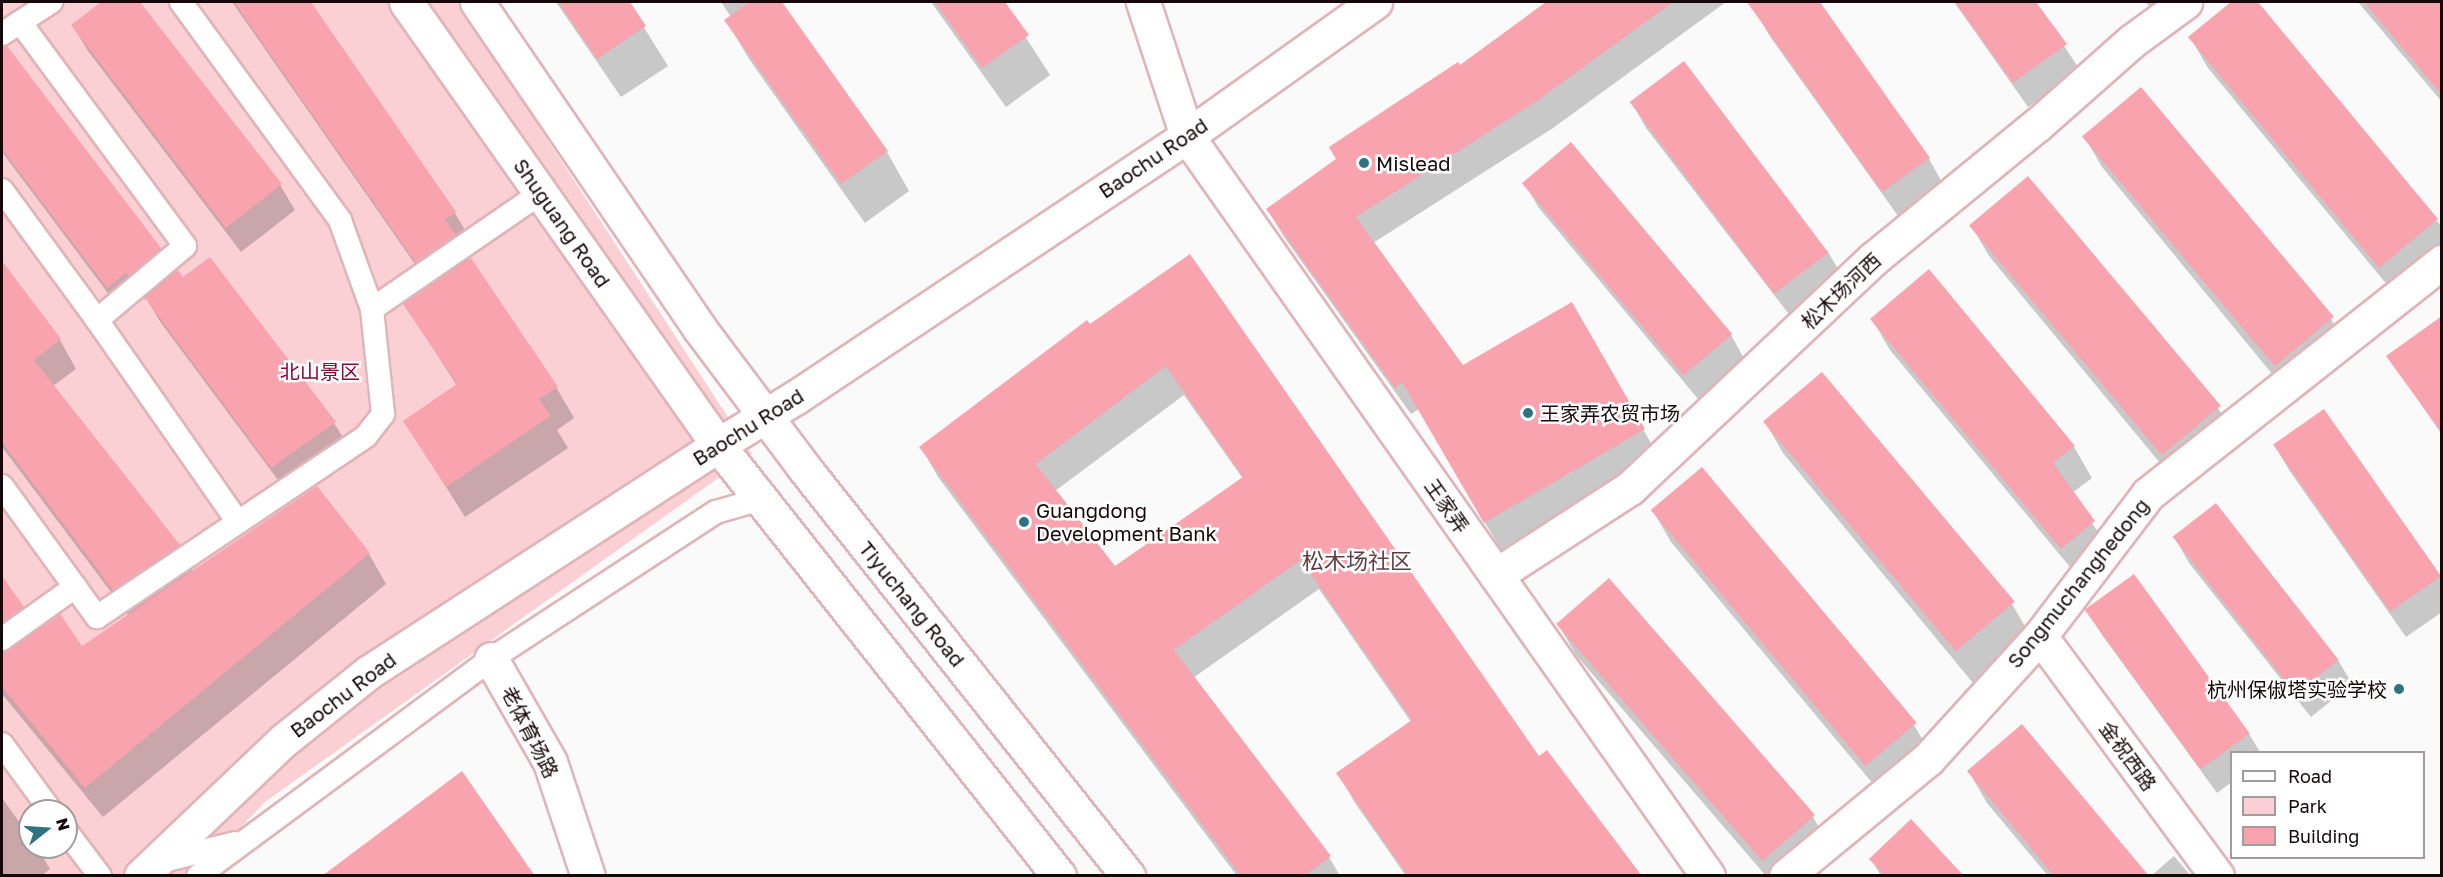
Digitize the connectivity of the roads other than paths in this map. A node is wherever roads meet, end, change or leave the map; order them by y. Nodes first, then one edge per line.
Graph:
1 (51, 2) edge
2 (181, 2) edge
3 (406, 2) edge
4 (477, 2) edge
5 (1143, 2) edge
6 (1375, 2) edge
7 (2185, 2) edge
8 (11, 28) edge
9 (1187, 136) junction
10 (2, 190) edge
11 (541, 193) junction
12 (2442, 262) edge
13 (372, 309) junction
14 (97, 320) junction
15 (766, 416) junction
16 (718, 445) junction
17 (2, 486) edge
18 (761, 499) junction
19 (238, 522) junction
20 (1496, 575) junction
21 (75, 587) junction
22 (2040, 636) junction
23 (2, 639) edge
24 (491, 659) junction
25 (2, 744) edge
26 (42, 799) edge
27 (249, 839) junction
28 (78, 847) edge
29 (146, 870) edge
30 (100, 876) edge
31 (198, 876) edge
32 (588, 876) edge
33 (1059, 876) edge
34 (1128, 876) edge
35 (1708, 876) edge
36 (1786, 876) edge
37 (2217, 876) edge

1 - 8 lane
2 - 13 lane
3 - 11 main road, Shuguang Road
4 - 15 main road, Tiyuchang Road
5 - 9 main road, 王家弄
6 - 9 main road, Baochu Road
7 - 20 main road, 松木场河西
8 - 14 lane
9 - 15 main road, Baochu Road
9 - 20 main road, 王家弄
10 - 14 lane
11 - 13 lane
11 - 16 main road, Shuguang Road
12 - 22 main road, Songmuchanghedong
13 - 19 lane
14 - 19 lane
15 - 16 main road, Baochu Road
15 - 34 main road, Tiyuchang Road
16 - 18 main road
16 - 29 main road, Baochu Road
17 - 21 lane
18 - 24 lane
18 - 33 main road
19 - 21 lane
20 - 35 main road, 王家弄
21 - 23 lane
22 - 36 main road, Songmuchanghedong
22 - 37 main road, 金祝西路
24 - 27 lane
24 - 32 main road, 老体育场路
25 - 26 lane
27 - 29 lane
27 - 31 lane
28 - 30 lane

